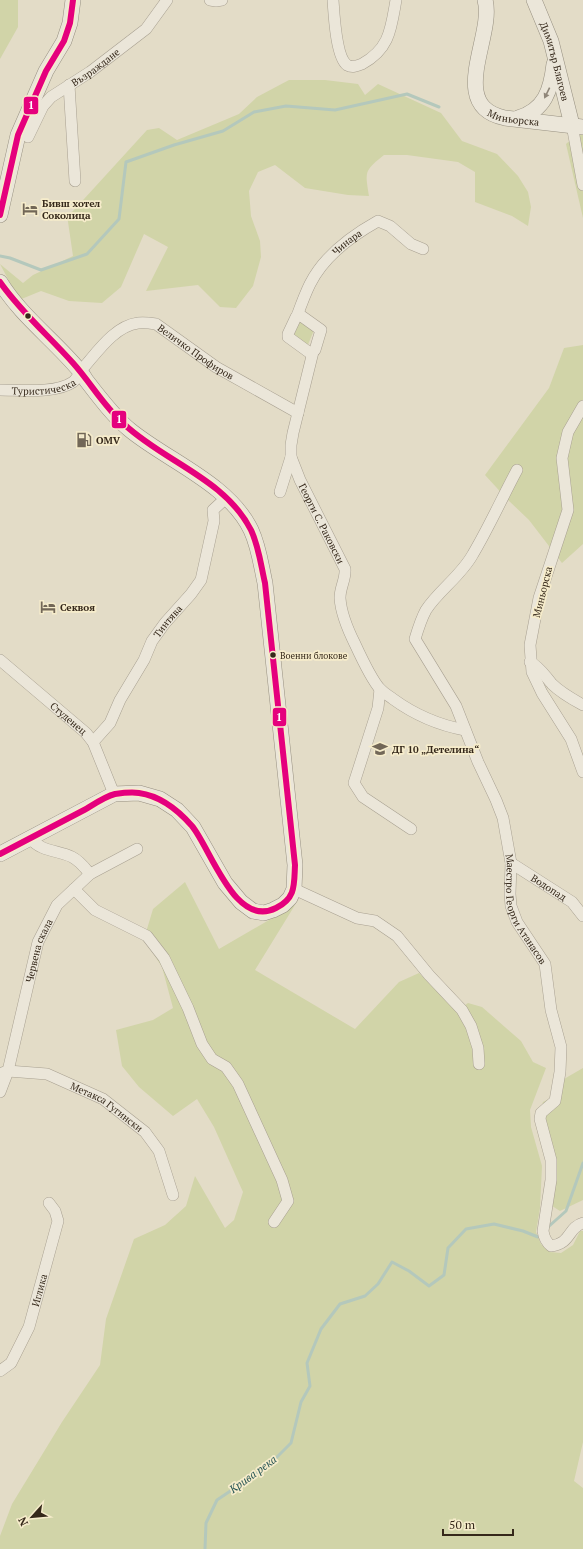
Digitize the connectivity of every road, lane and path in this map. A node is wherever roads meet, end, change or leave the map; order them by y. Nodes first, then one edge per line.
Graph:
1 (72, 0) edge
2 (167, 0) edge
3 (210, 0) edge
4 (222, 0) edge
5 (333, 0) edge
6 (396, 0) edge
7 (485, 0) edge
8 (534, 0) edge
9 (555, 55) junction
10 (69, 85) junction
11 (516, 118) junction
12 (577, 126) edge
13 (28, 137) dead end
14 (76, 181) dead end
15 (583, 185) edge
16 (0, 215) edge
17 (423, 249) dead end
18 (0, 282) edge
19 (298, 316) junction
20 (313, 352) junction
21 (81, 372) junction
22 (0, 390) edge
23 (583, 406) edge
24 (298, 413) junction
25 (291, 457) junction
26 (518, 470) dead end
27 (280, 492) dead end
28 (226, 498) junction
29 (0, 660) edge
30 (530, 662) junction
31 (380, 689) junction
32 (583, 706) edge
33 (465, 730) junction
34 (94, 742) junction
35 (583, 772) edge
36 (114, 794) junction
37 (411, 829) dead end
38 (30, 838) junction
39 (137, 849) dead end
40 (0, 854) edge
41 (511, 862) junction
42 (90, 874) junction
43 (74, 889) junction
44 (294, 889) junction
45 (583, 916) edge
46 (479, 1064) dead end
47 (4, 1072) edge
48 (0, 1092) edge
49 (173, 1195) dead end
50 (49, 1203) dead end
51 (274, 1222) dead end
52 (581, 1222) edge
53 (0, 1371) edge

1 - 16 street
2 - 10 street, Възраждане
3 - 4 street
5 - 6 street
7 - 11 street, Миньорска
8 - 9 street, Димитър Благоев
9 -> 11 street
9 - 12 street, Димитър Благоев
10 - 13 street, Възраждане
10 - 14 street
11 - 12 street, Миньорска
12 - 15 street
17 - 19 street, Чинара
18 - 21 street
19 - 20 street, Георги С. Раковски
19 - 20 street
20 - 24 street, Георги С. Раковски
21 - 22 street, Туристическа
21 - 24 street, Величко Профиров
21 - 28 street
23 - 30 street, Миньорска
24 - 25 street, Георги С. Раковски
25 - 27 street
25 - 31 street, Георги С. Раковски
26 - 33 street, Маестро Георги Атанасов
28 - 34 street, Тинтява
28 - 44 street
29 - 34 street, Студенец
30 - 32 street
30 - 35 street, Миньорска
31 - 33 street, Георги С. Раковски
31 - 37 street
33 - 41 street, Маестро Георги Атанасов
34 - 36 street, Студенец
36 - 38 street
36 - 44 street
38 - 40 street
38 - 42 street
39 - 42 street, Червена скала
41 - 45 street, Водопад
41 - 52 street, Маестро Георги Атанасов
42 - 43 street, Червена скала
43 - 47 street, Червена скала
43 - 51 street
44 - 46 street
47 - 48 street, Червена скала
47 - 49 street, Метакса Гугински
50 - 53 street, Иглика

